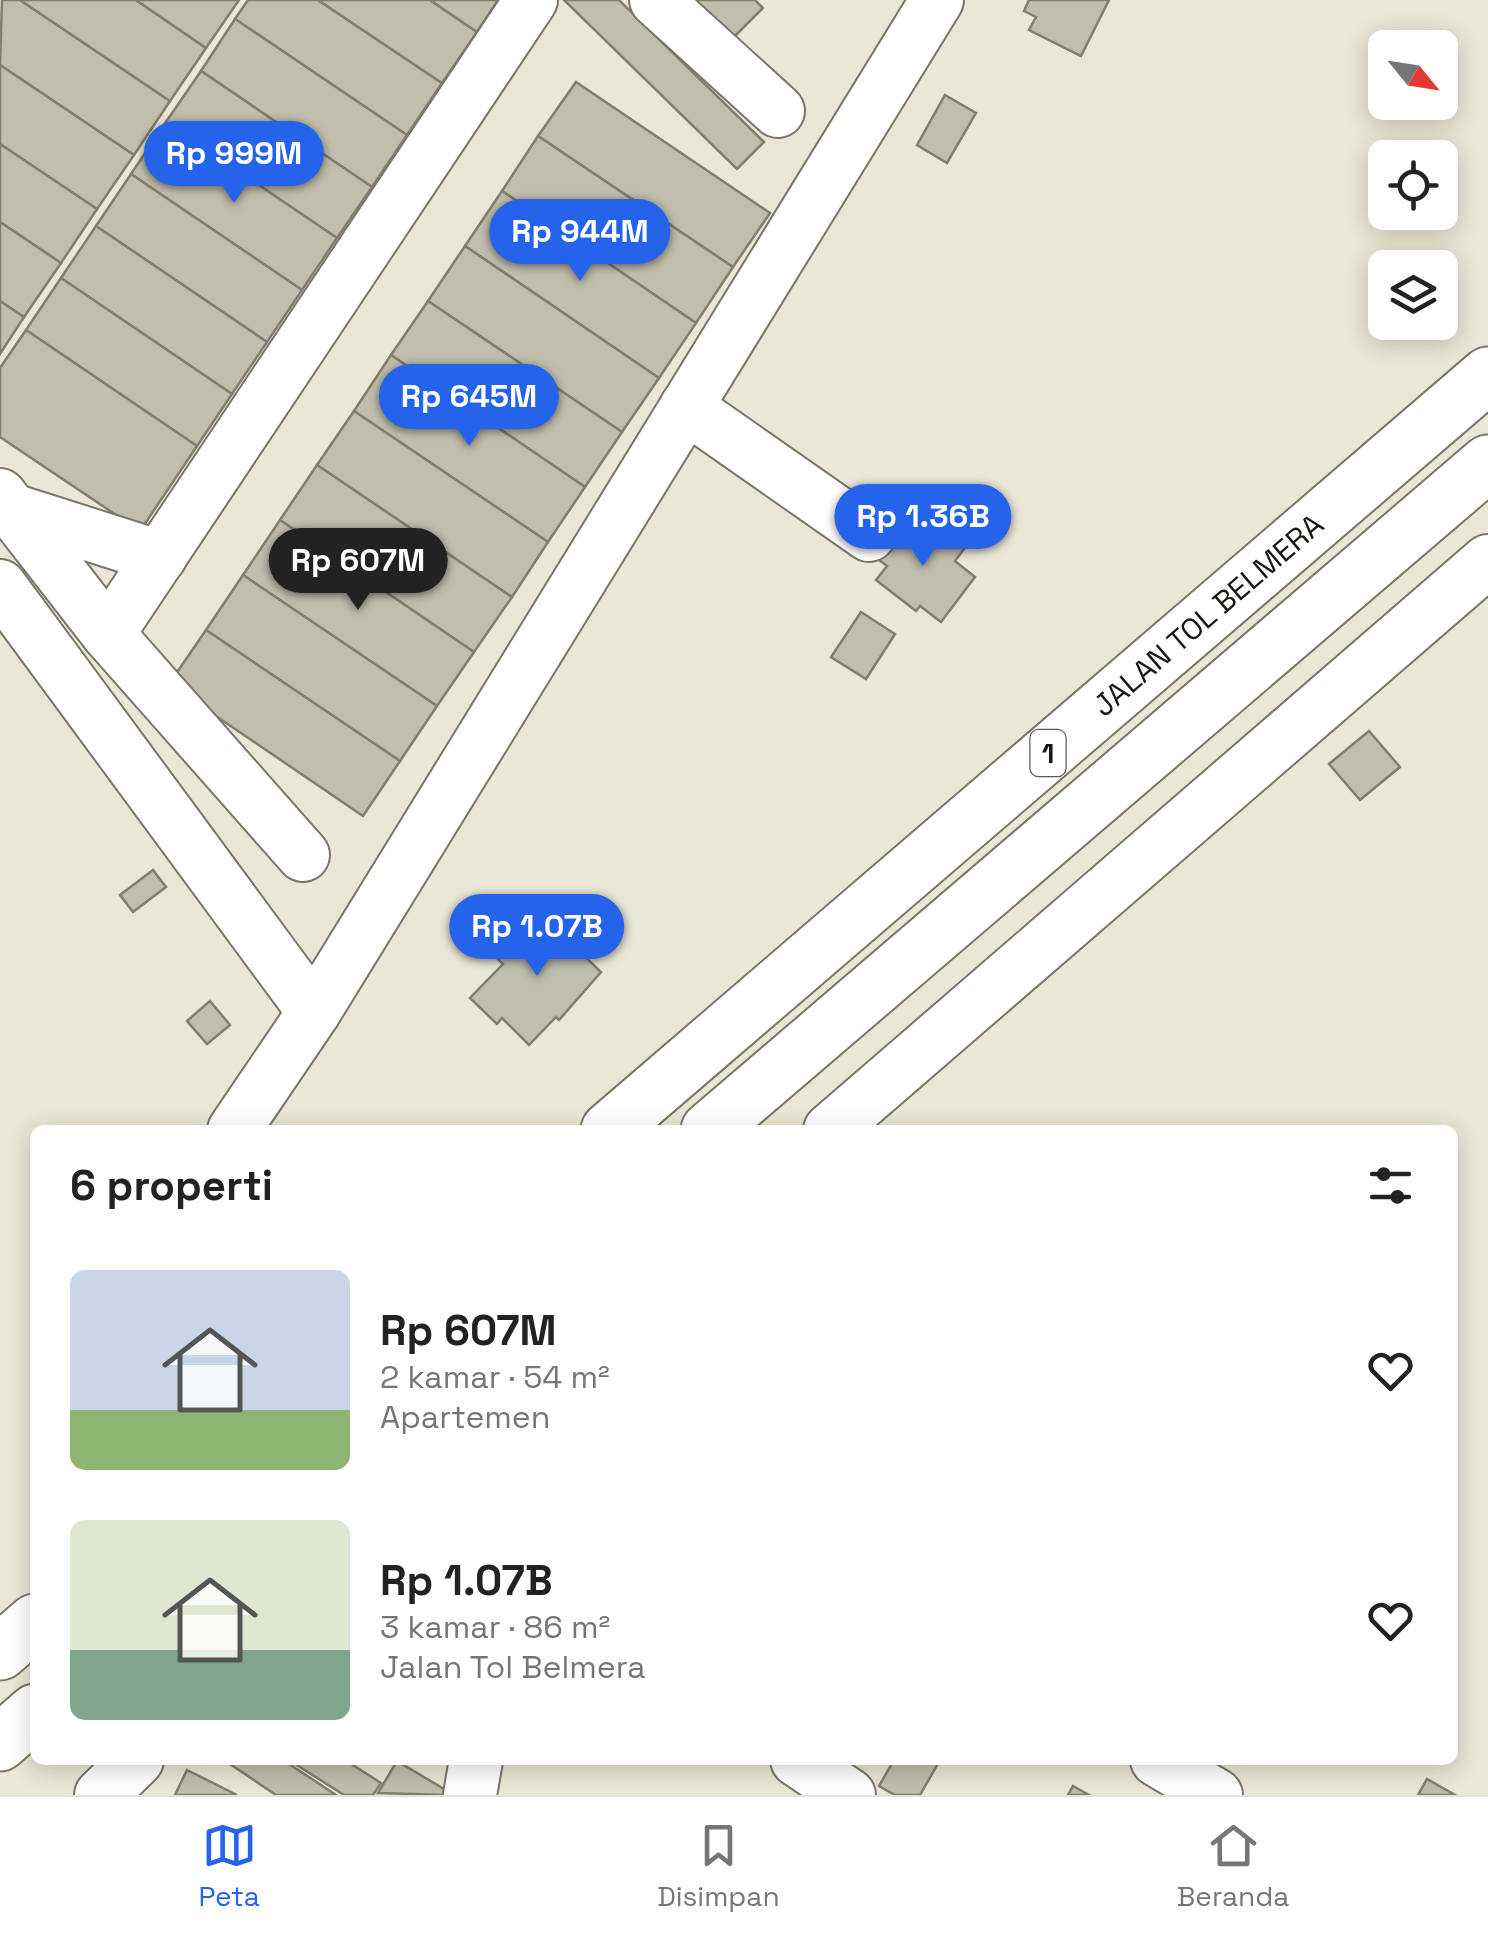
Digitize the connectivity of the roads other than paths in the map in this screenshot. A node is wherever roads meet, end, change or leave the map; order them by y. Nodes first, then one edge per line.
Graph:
1 (530, 0) edge
2 (656, 0) edge
3 (937, 0) edge
4 (778, 111) dead end
5 (1488, 376) edge
6 (686, 407) junction
7 (1488, 463) edge
8 (6, 502) edge
9 (869, 535) dead end
10 (160, 556) junction
11 (1488, 561) edge
12 (0, 586) edge
13 (108, 634) junction
14 (302, 855) dead end
15 (314, 1012) junction
16 (237, 1125) edge
17 (615, 1125) edge
18 (716, 1125) edge
19 (836, 1125) edge
20 (30, 1626) edge
21 (0, 1652) edge
22 (30, 1716) edge
23 (0, 1742) edge
24 (132, 1765) edge
25 (475, 1765) edge
26 (805, 1765) edge
27 (1165, 1765) edge
28 (101, 1795) edge
29 (470, 1795) edge
30 (850, 1795) edge
31 (1216, 1795) edge

1 - 10 street
2 - 4 street
3 - 6 street
5 - 17 highway, JALAN TOL BELMERA / 1
6 - 9 street
6 - 15 street
7 - 18 highway, 1
8 - 10 street
8 - 13 street
10 - 13 street
11 - 19 street
12 - 15 street
13 - 14 street
15 - 16 street
20 - 21 highway
22 - 23 highway
24 - 28 street
25 - 29 street
26 - 30 street
27 - 31 street

